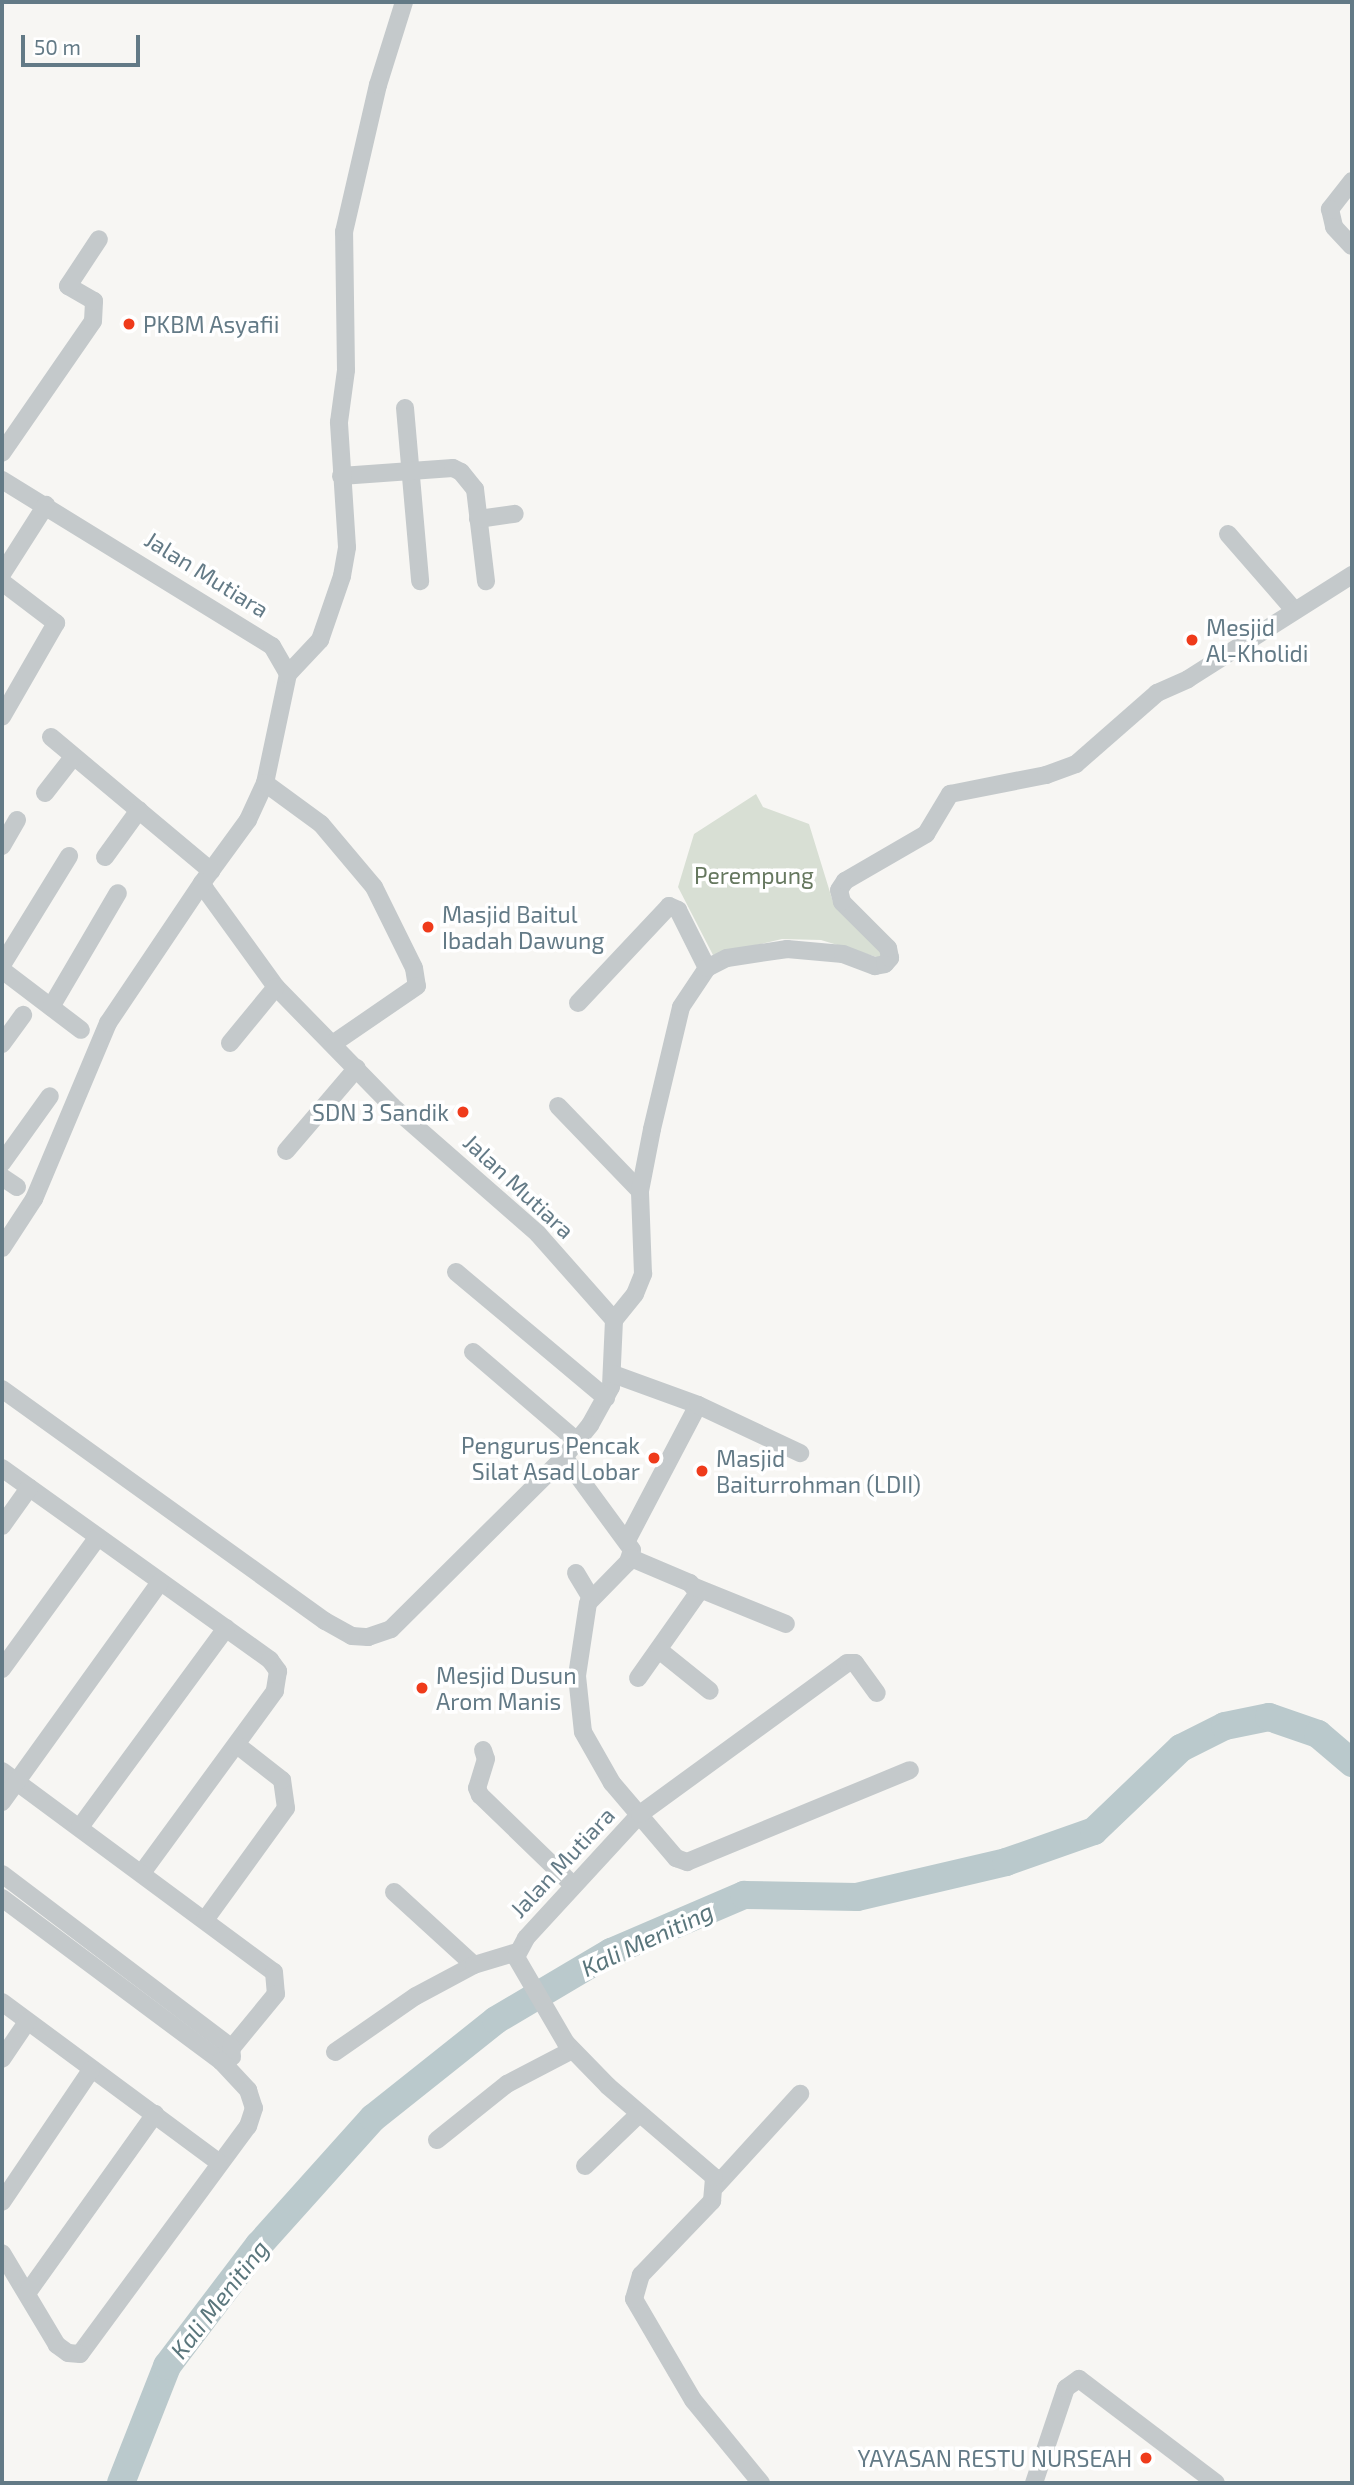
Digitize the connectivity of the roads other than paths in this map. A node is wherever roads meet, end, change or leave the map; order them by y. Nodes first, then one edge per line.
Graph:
1 (404, 2) edge
2 (1352, 181) edge
3 (99, 239) dead end
4 (1352, 246) edge
5 (405, 408) dead end
6 (2, 453) edge
7 (411, 471) junction
8 (341, 476) junction
9 (2, 480) edge
10 (47, 505) junction
11 (515, 514) dead end
12 (478, 519) junction
13 (1228, 534) dead end
14 (2, 574) edge
15 (1352, 575) edge
16 (420, 581) dead end
17 (486, 581) dead end
18 (2, 582) edge
19 (1294, 610) junction
20 (288, 674) junction
21 (2, 717) edge
22 (51, 737) dead end
23 (74, 757) junction
24 (265, 783) junction
25 (45, 793) dead end
26 (139, 810) junction
27 (17, 820) dead end
28 (2, 846) edge
29 (68, 856) dead end
30 (105, 857) dead end
31 (207, 877) junction
32 (118, 892) dead end
33 (2, 967) edge
34 (707, 968) junction
35 (276, 987) junction
36 (578, 1003) dead end
37 (51, 1007) junction
38 (23, 1015) dead end
39 (81, 1031) dead end
40 (230, 1043) dead end
41 (334, 1043) junction
42 (2, 1044) edge
43 (357, 1068) junction
44 (50, 1096) dead end
45 (558, 1106) dead end
46 (286, 1150) dead end
47 (2, 1163) edge
48 (640, 1191) junction
49 (2, 1248) edge
50 (456, 1272) dead end
51 (614, 1320) junction
52 (474, 1352) dead end
53 (613, 1374) junction
54 (2, 1389) edge
55 (606, 1398) junction
56 (698, 1405) junction
57 (576, 1441) junction
58 (800, 1453) dead end
59 (564, 1457) junction
60 (2, 1468) edge
61 (29, 1488) junction
62 (2, 1526) edge
63 (98, 1537) junction
64 (629, 1549) junction
65 (576, 1573) dead end
66 (160, 1582) junction
67 (695, 1587) junction
68 (591, 1598) junction
69 (786, 1624) dead end
70 (226, 1628) junction
71 (659, 1650) junction
72 (2, 1669) edge
73 (638, 1678) dead end
74 (710, 1690) dead end
75 (877, 1693) dead end
76 (237, 1745) junction
77 (482, 1750) dead end
78 (910, 1770) dead end
79 (2, 1771) edge
80 (17, 1782) junction
81 (2, 1802) edge
82 (640, 1814) junction
83 (80, 1827) junction
84 (142, 1873) junction
85 (2, 1874) edge
86 (573, 1885) junction
87 (394, 1892) dead end
88 (2, 1898) edge
89 (205, 1920) junction
90 (517, 1958) junction
91 (474, 1965) junction
92 (2, 2002) edge
93 (27, 2022) junction
94 (569, 2047) junction
95 (335, 2052) dead end
96 (2, 2059) edge
97 (228, 2061) junction
98 (91, 2070) junction
99 (800, 2094) dead end
100 (155, 2114) junction
101 (639, 2114) junction
102 (437, 2140) dead end
103 (218, 2162) junction
104 (585, 2166) dead end
105 (716, 2186) junction
106 (2, 2202) edge
107 (2, 2252) edge
108 (28, 2292) junction
109 (761, 2483) edge
110 (1034, 2483) edge
111 (1216, 2483) edge

1 - 8 street
2 - 4 street
3 - 6 street
5 - 7 street
7 - 8 street
7 - 12 street
7 - 16 street
8 - 20 street
9 - 10 street, Jalan Mutiara
10 - 14 street
10 - 20 street, Jalan Mutiara
11 - 12 street
12 - 17 street
13 - 19 street
15 - 19 street
18 - 21 street
19 - 34 street
20 - 24 street
22 - 23 street, Jalan Mutiara
23 - 25 street
23 - 26 street, Jalan Mutiara
24 - 31 street
24 - 41 street
26 - 30 street
26 - 31 street, Jalan Mutiara
27 - 28 street
29 - 33 street
31 - 35 street, Jalan Mutiara
31 - 49 street
32 - 37 street
33 - 37 street
34 - 36 street
34 - 48 street
35 - 40 street
35 - 41 street, Jalan Mutiara
37 - 39 street
38 - 42 street
41 - 43 street, Jalan Mutiara
43 - 46 street
43 - 51 street, Jalan Mutiara
44 - 47 street
45 - 48 street
48 - 51 street
50 - 55 street
51 - 53 street
52 - 57 street
53 - 55 street
53 - 56 street
54 - 59 street
55 - 57 street
56 - 58 street
56 - 64 street
57 - 59 street
59 - 64 street
60 - 61 street
61 - 62 street
61 - 63 street
63 - 66 street
63 - 72 street
64 - 67 street
64 - 68 street
65 - 68 street
66 - 70 street
66 - 80 street
67 - 69 street
67 - 71 street
68 - 82 street, Jalan Mutiara
70 - 76 street
70 - 83 street
71 - 73 street
71 - 74 street
75 - 82 street
76 - 84 street
76 - 89 street
77 - 86 street
78 - 82 street
79 - 80 street
80 - 81 street
80 - 83 street
82 - 86 street, Jalan Mutiara
83 - 84 street
84 - 89 street
85 - 97 street
86 - 90 street, Jalan Mutiara
87 - 91 street
88 - 97 street
89 - 97 street
90 - 91 street
90 - 94 street
91 - 95 street
92 - 93 street
93 - 96 street
93 - 98 street
94 - 101 street
94 - 102 street
97 - 103 street
98 - 100 street
98 - 106 street
99 - 105 street
100 - 103 street
100 - 108 street
101 - 104 street
101 - 105 street
103 - 108 street
105 - 109 street
107 - 108 street
110 - 111 street

